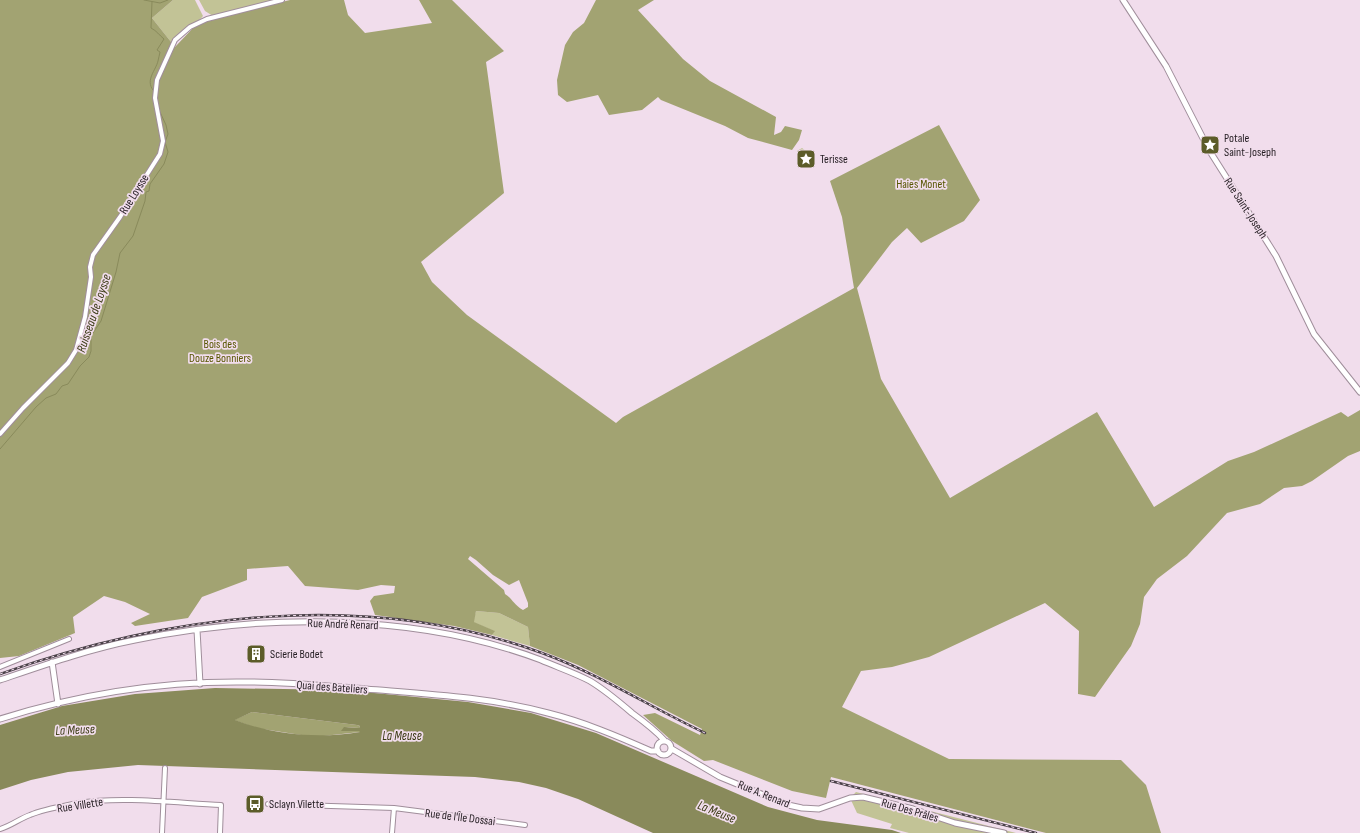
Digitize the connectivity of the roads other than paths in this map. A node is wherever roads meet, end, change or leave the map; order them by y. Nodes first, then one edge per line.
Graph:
1 (282, 0) edge
2 (1123, 0) edge
3 (1360, 392) edge
4 (0, 434) edge
5 (197, 630) junction
6 (69, 638) dead end
7 (52, 662) junction
8 (0, 666) edge
9 (0, 680) edge
10 (200, 684) junction
11 (58, 704) junction
12 (0, 719) edge
13 (664, 740) junction
14 (672, 749) junction
15 (658, 751) junction
16 (165, 768) dead end
17 (863, 797) joint
18 (164, 802) junction
19 (268, 804) dead end
20 (394, 808) junction
21 (525, 825) dead end
22 (0, 829) edge
23 (162, 833) edge
24 (220, 833) edge
25 (392, 833) edge
26 (1004, 833) edge

1 - 4 street, Rue Loysse
2 - 3 street, Rue Saint-Joseph
5 - 7 street, Rue André Renard
5 - 10 street
5 - 13 street, Rue André Renard
6 - 8 street
7 - 9 street, Rue André Renard
7 - 11 street
10 - 11 street, Quai des Bateliers
10 - 15 street, Quai des Bateliers
11 - 12 street, Quai des Bateliers
13 - 14 street
13 - 15 street
14 - 15 street
14 - 17 street, Rue A. Renard
16 - 18 street
17 - 26 street, Rue Des Prâles
18 - 22 street, Rue Villette
18 - 23 street
18 - 24 street, Rue Villette
19 - 20 street, Rue de l'Île Dossai
20 - 21 street, Rue de l'Île Dossai
20 - 25 street

